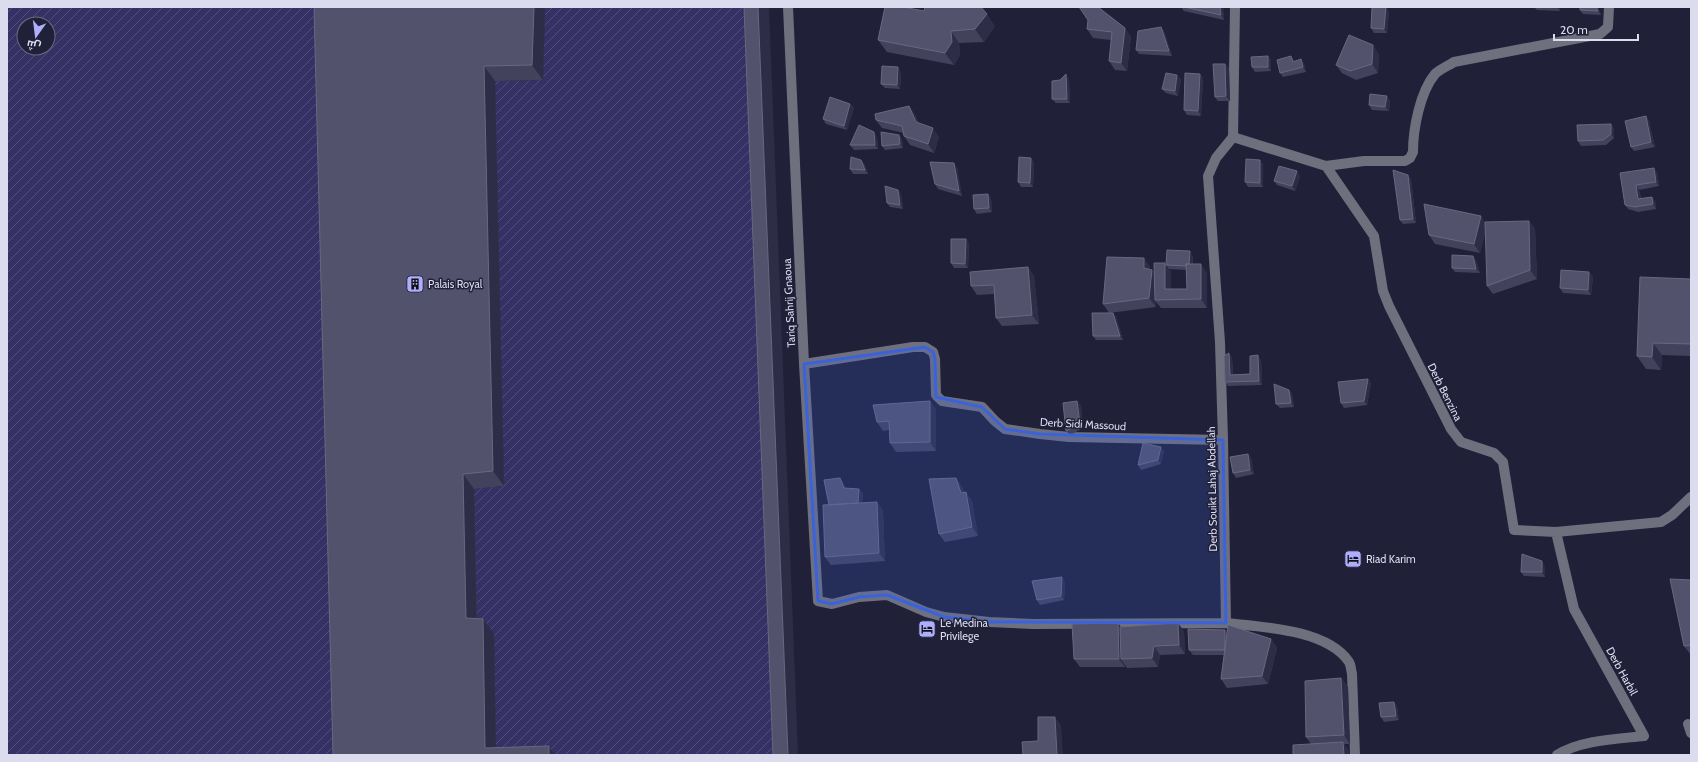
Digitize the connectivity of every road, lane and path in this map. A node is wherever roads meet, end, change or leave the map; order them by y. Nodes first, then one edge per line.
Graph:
1 (788, 7) edge
2 (1235, 7) edge
3 (1609, 7) edge
4 (1233, 138) junction
5 (1326, 166) junction
6 (804, 364) junction
7 (1224, 440) junction
8 (1691, 497) edge
9 (1556, 532) junction
10 (1226, 623) junction
11 (1355, 755) edge
12 (1557, 755) edge

1 - 6 street, Tariq Sahrij Gnaoua
2 - 4 street
3 - 5 street
4 - 5 street
4 - 7 street, Derb Souikt Lahaj Abdellah
5 - 9 street, Derb Benzina
6 - 7 street, Derb Sidi Massoud
6 - 10 street, Tariq Sahrij Gnaoua
7 - 10 street, Derb Souikt Lahaj Abdellah
8 - 9 street, Derb Benzina
9 - 12 street, Derb Harbil
10 - 11 street

